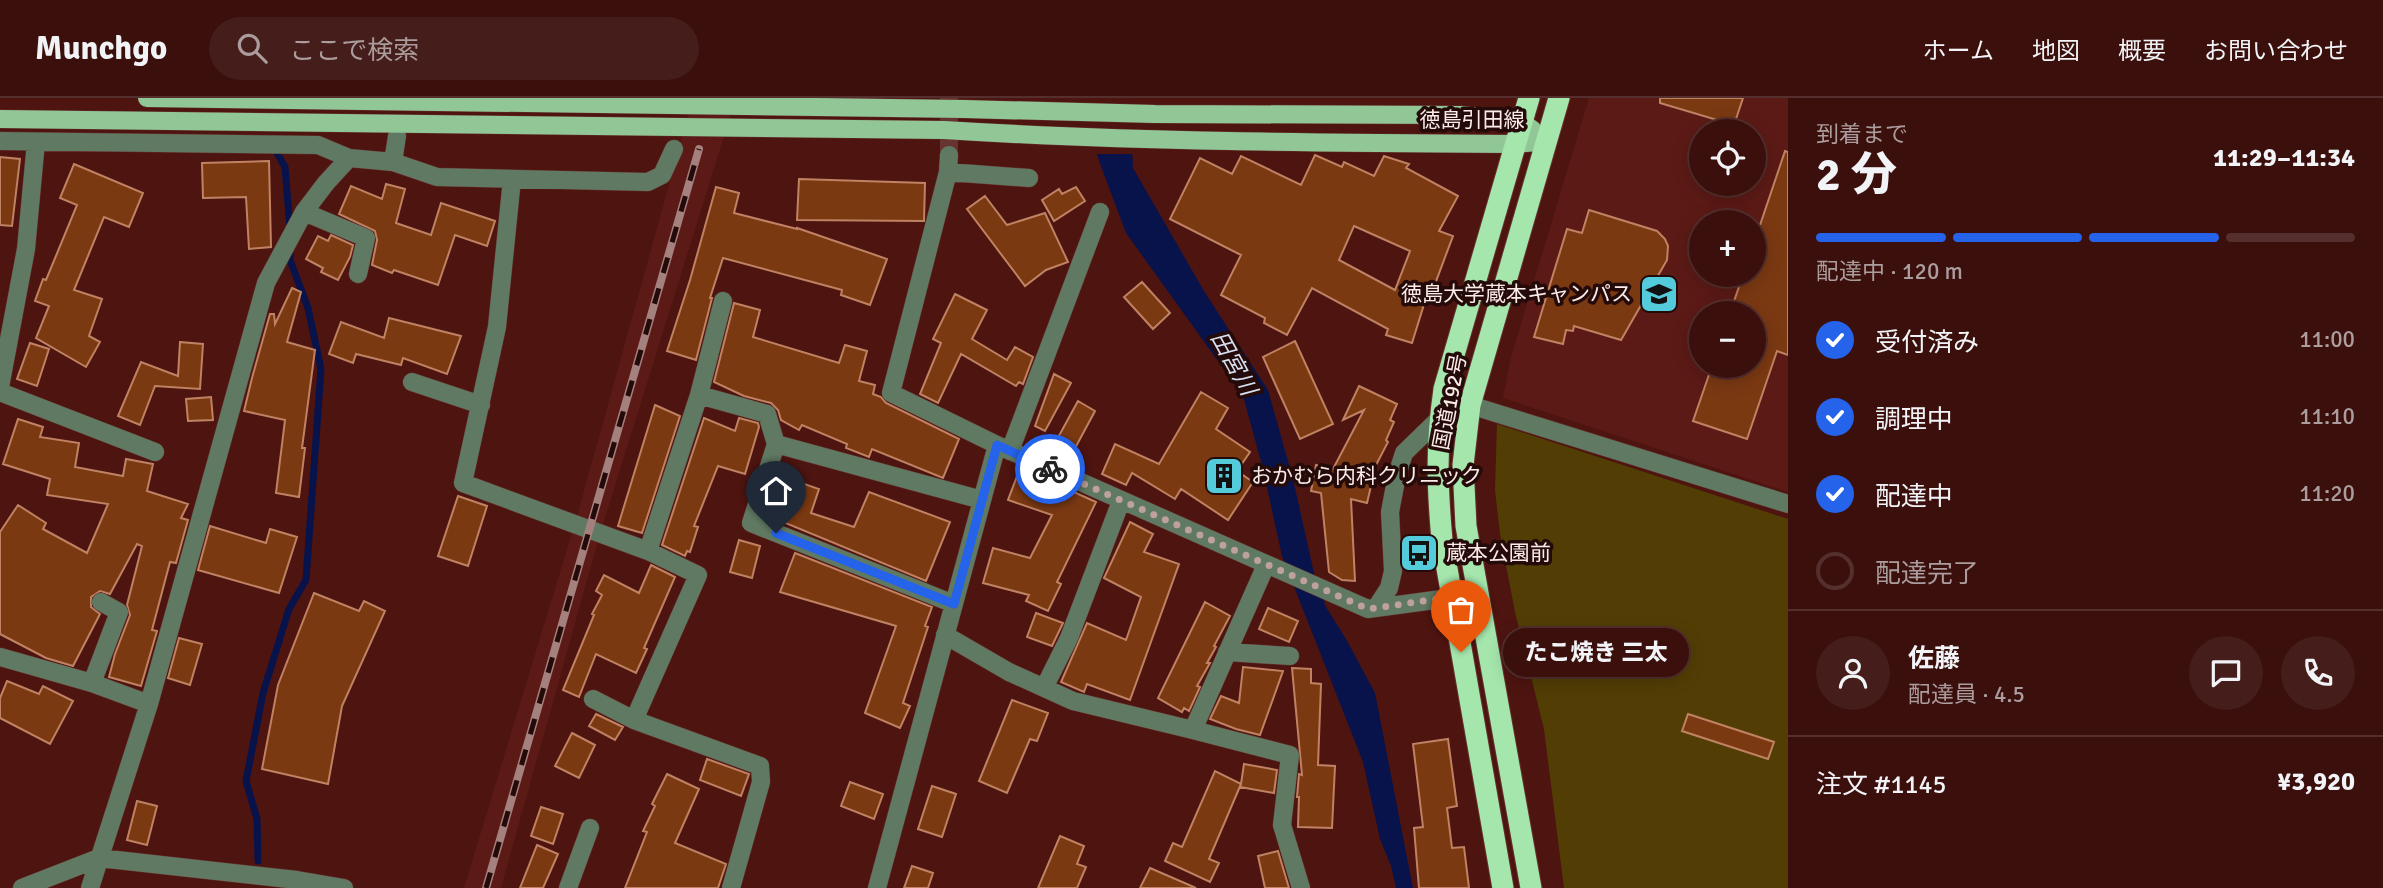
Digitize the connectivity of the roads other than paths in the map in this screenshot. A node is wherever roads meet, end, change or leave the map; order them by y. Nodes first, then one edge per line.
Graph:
1 (146, 98) edge
2 (1529, 98) edge
3 (1559, 98) edge
4 (0, 119) edge
5 (1522, 122) junction
6 (397, 136) dead end
7 (0, 141) edge
8 (1546, 141) junction
9 (36, 142) junction
10 (1515, 144) junction
11 (674, 149) dead end
12 (349, 158) junction
13 (393, 162) junction
14 (1029, 178) dead end
15 (512, 179) junction
16 (304, 212) junction
17 (1100, 212) dead end
18 (358, 274) dead end
19 (723, 301) dead end
20 (412, 382) dead end
21 (0, 387) edge
22 (0, 393) edge
23 (699, 395) junction
24 (481, 405) junction
25 (1470, 405) junction
26 (1440, 418) junction
27 (776, 444) junction
28 (1003, 448) junction
29 (155, 452) dead end
30 (982, 500) junction
31 (1121, 500) junction
32 (1788, 504) edge
33 (648, 551) junction
34 (1266, 565) junction
35 (1479, 594) junction
36 (1451, 597) junction
37 (101, 602) dead end
38 (954, 604) junction
39 (1376, 608) junction
40 (946, 635) junction
41 (1227, 652) junction
42 (1290, 656) dead end
43 (0, 657) edge
44 (92, 683) junction
45 (1044, 688) junction
46 (593, 699) dead end
47 (149, 704) junction
48 (634, 720) junction
49 (1193, 730) junction
50 (590, 828) dead end
51 (99, 858) junction
52 (262, 882) edge
53 (22, 888) edge
54 (90, 888) edge
55 (344, 888) edge
56 (568, 888) edge
57 (731, 888) edge
58 (877, 888) edge
59 (1301, 888) edge
60 (1503, 888) edge
61 (1531, 888) edge

1 - 5 main road, 徳島引田線
2 - 5 highway, 国道192号
3 - 8 highway, 国道192号
4 - 10 main road, 徳島引田線
5 - 8 main road, 徳島引田線
5 - 10 highway, 国道192号
6 - 13 street
7 - 9 street
8 - 10 main road, 徳島引田線
8 - 25 highway, 国道192号
9 - 12 street
9 - 21 street
10 - 26 highway, 国道192号
11 - 15 street
12 - 13 street
12 - 16 street
13 - 15 street
14 - 28 street
15 - 24 street
16 - 18 street
16 - 47 street
17 - 28 street
19 - 23 street
20 - 24 street
22 - 29 street
23 - 27 street
23 - 33 street
24 - 33 street
25 - 32 street
25 - 35 highway, 国道192号
26 - 36 highway, 国道192号
26 - 39 street
27 - 30 street
27 - 38 street
28 - 30 street
28 - 31 street
30 - 38 street
31 - 34 street
31 - 45 street
33 - 48 street
34 - 39 street
34 - 41 street
35 - 36 street
35 - 61 highway, 国道192号
36 - 39 street
36 - 60 highway, 国道192号
37 - 44 street
38 - 40 street
40 - 45 street
40 - 58 street
41 - 42 street
41 - 49 street
43 - 44 street
44 - 47 street
45 - 49 street
46 - 48 street
47 - 51 street
48 - 57 street
49 - 59 street
50 - 56 street
51 - 52 street
51 - 53 street
51 - 54 street
52 - 55 street

